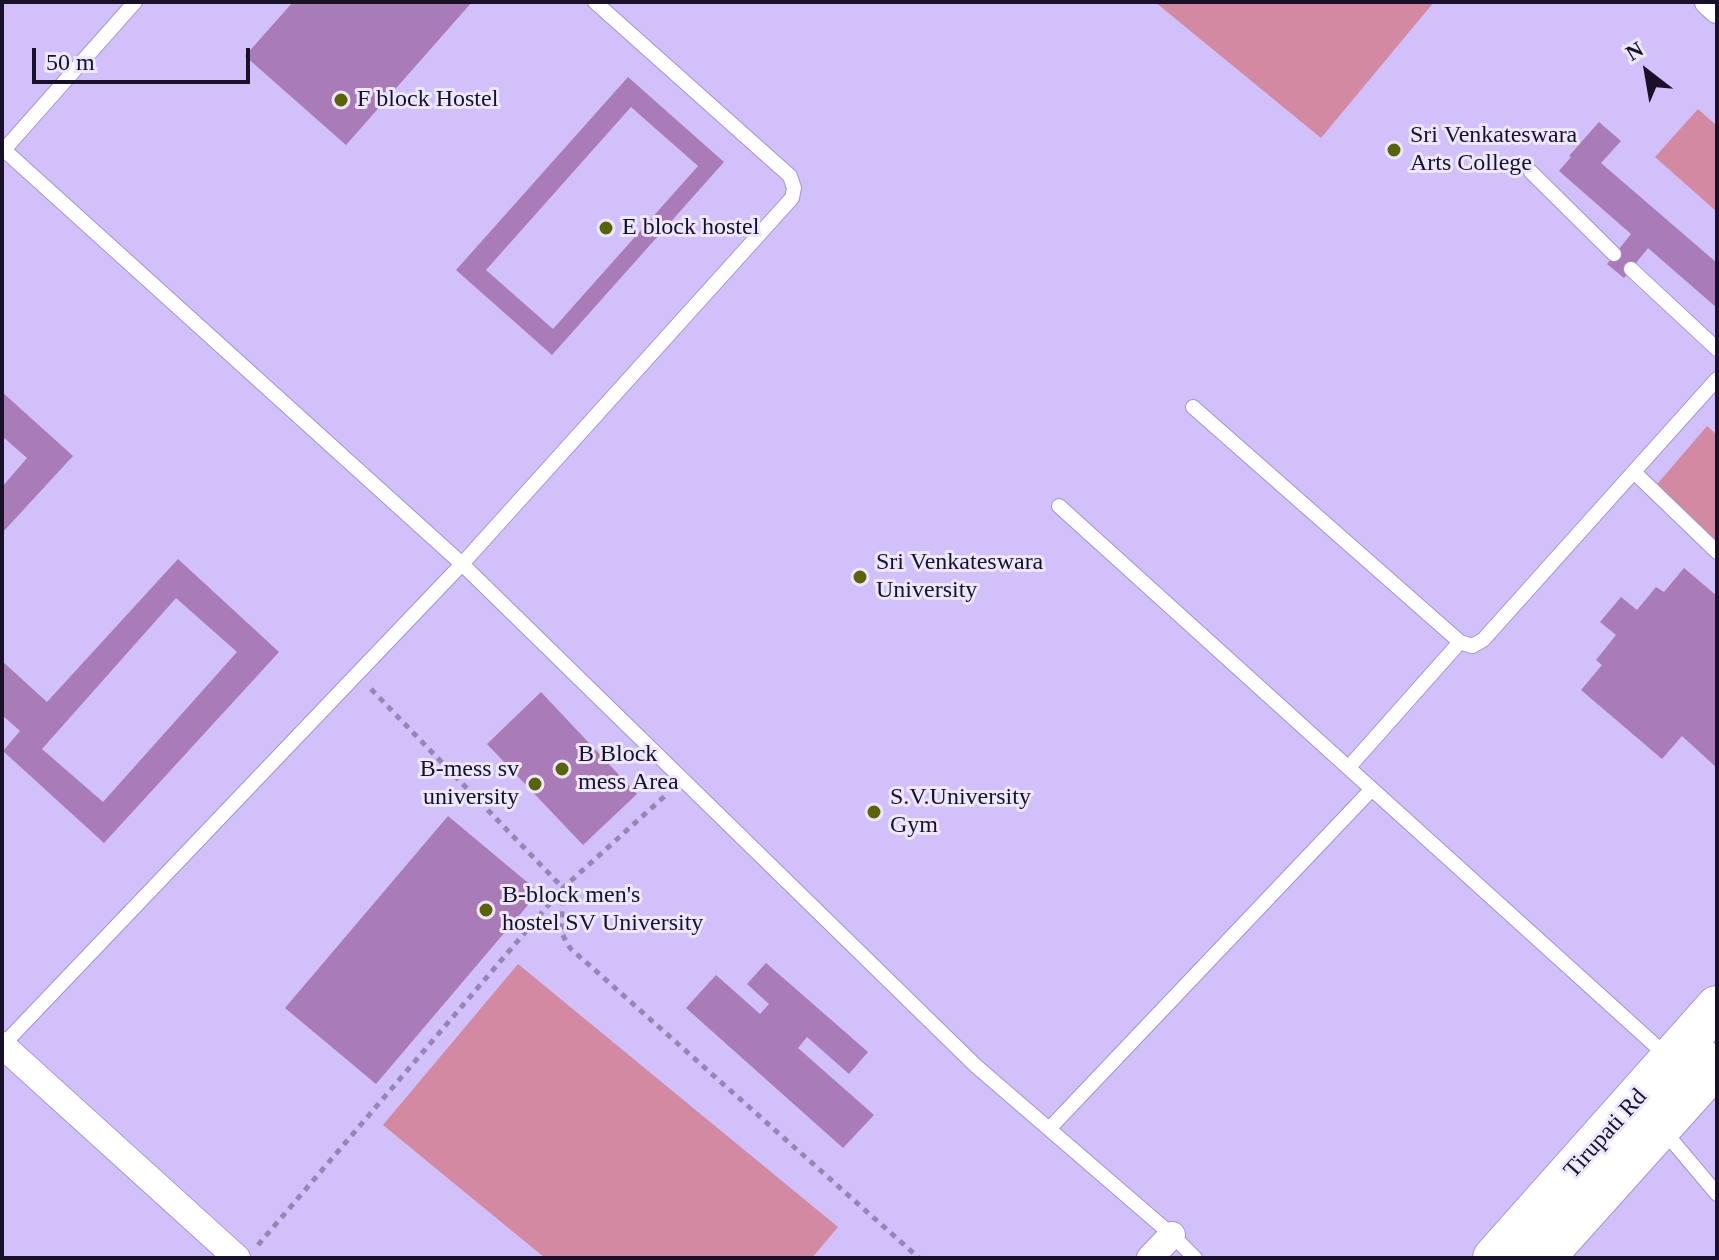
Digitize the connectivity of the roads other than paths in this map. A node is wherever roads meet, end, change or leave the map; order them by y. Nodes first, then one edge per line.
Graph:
1 (135, 2) edge
2 (595, 2) edge
3 (1708, 2) edge
4 (1717, 10) edge
5 (3, 150) edge
6 (1531, 172) dead end
7 (1614, 254) dead end
8 (1631, 269) dead end
9 (1717, 349) edge
10 (1717, 379) edge
11 (1193, 407) dead end
12 (1634, 472) junction
13 (1059, 506) dead end
14 (1717, 552) edge
15 (462, 564) junction
16 (1460, 642) junction
17 (1349, 767) junction
18 (1372, 789) junction
19 (1717, 1007) edge
20 (2, 1046) edge
21 (1691, 1071) edge
22 (1661, 1128) junction
23 (1049, 1129) junction
24 (1592, 1177) junction
25 (1717, 1194) edge
26 (1172, 1235) junction
27 (248, 1252) edge
28 (1150, 1258) edge
29 (1195, 1258) edge
30 (1494, 1258) edge
31 (1543, 1258) edge

1 - 5 lane
2 - 15 lane
3 - 4 street
5 - 15 lane
6 - 7 lane
8 - 9 lane
10 - 12 lane
11 - 16 lane
12 - 14 lane
12 - 16 lane
13 - 17 lane
15 - 20 lane
15 - 23 lane
16 - 17 lane
17 - 18 lane
18 - 21 lane
18 - 23 lane
19 - 21 main road, Tirupati Rd
20 - 27 street
21 - 22 main road, Tirupati Rd
21 - 24 main road, Tirupati Rd
22 - 24 main road, Tirupati Rd
22 - 25 lane
23 - 26 lane
24 - 30 main road, Tirupati Rd
24 - 31 main road, Tirupati Rd
26 - 28 street
26 - 29 lane

